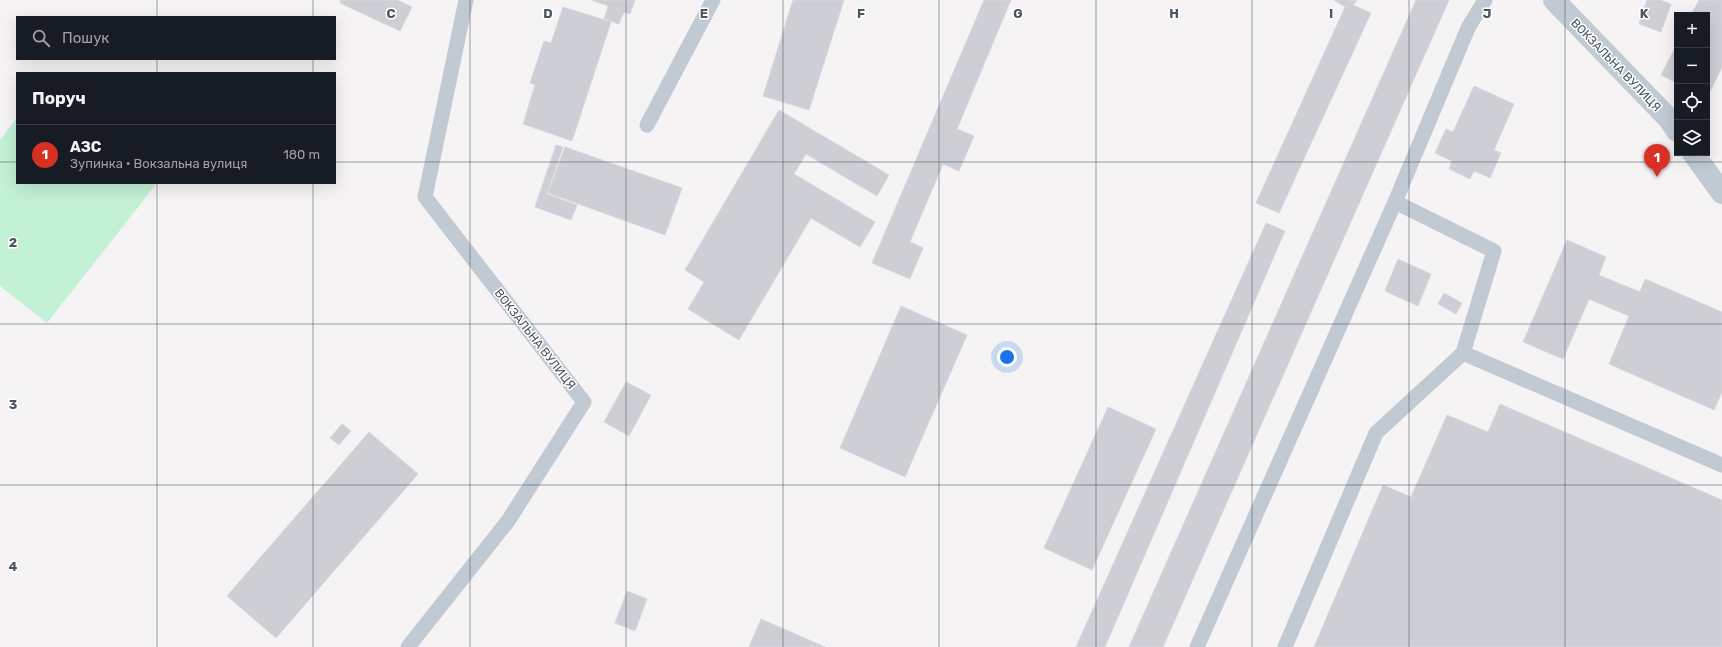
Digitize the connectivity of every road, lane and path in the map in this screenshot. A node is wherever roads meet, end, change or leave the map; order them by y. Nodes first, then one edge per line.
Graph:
1 (466, 0) edge
2 (713, 0) edge
3 (1485, 0) edge
4 (1554, 0) edge
5 (647, 125) dead end
6 (1674, 126) edge
7 (1695, 156) edge
8 (1722, 193) edge
9 (1395, 202) junction
10 (1463, 354) junction
11 (1722, 465) edge
12 (408, 647) edge
13 (1197, 647) edge
14 (1285, 647) edge

1 - 12 lane, ВОКЗАЛЬНА ВУЛИЦЯ
2 - 5 lane
3 - 9 lane
4 - 6 street, ВОКЗАЛЬНА ВУЛИЦЯ
7 - 8 street
9 - 10 lane
9 - 13 lane
10 - 11 lane
10 - 14 lane

